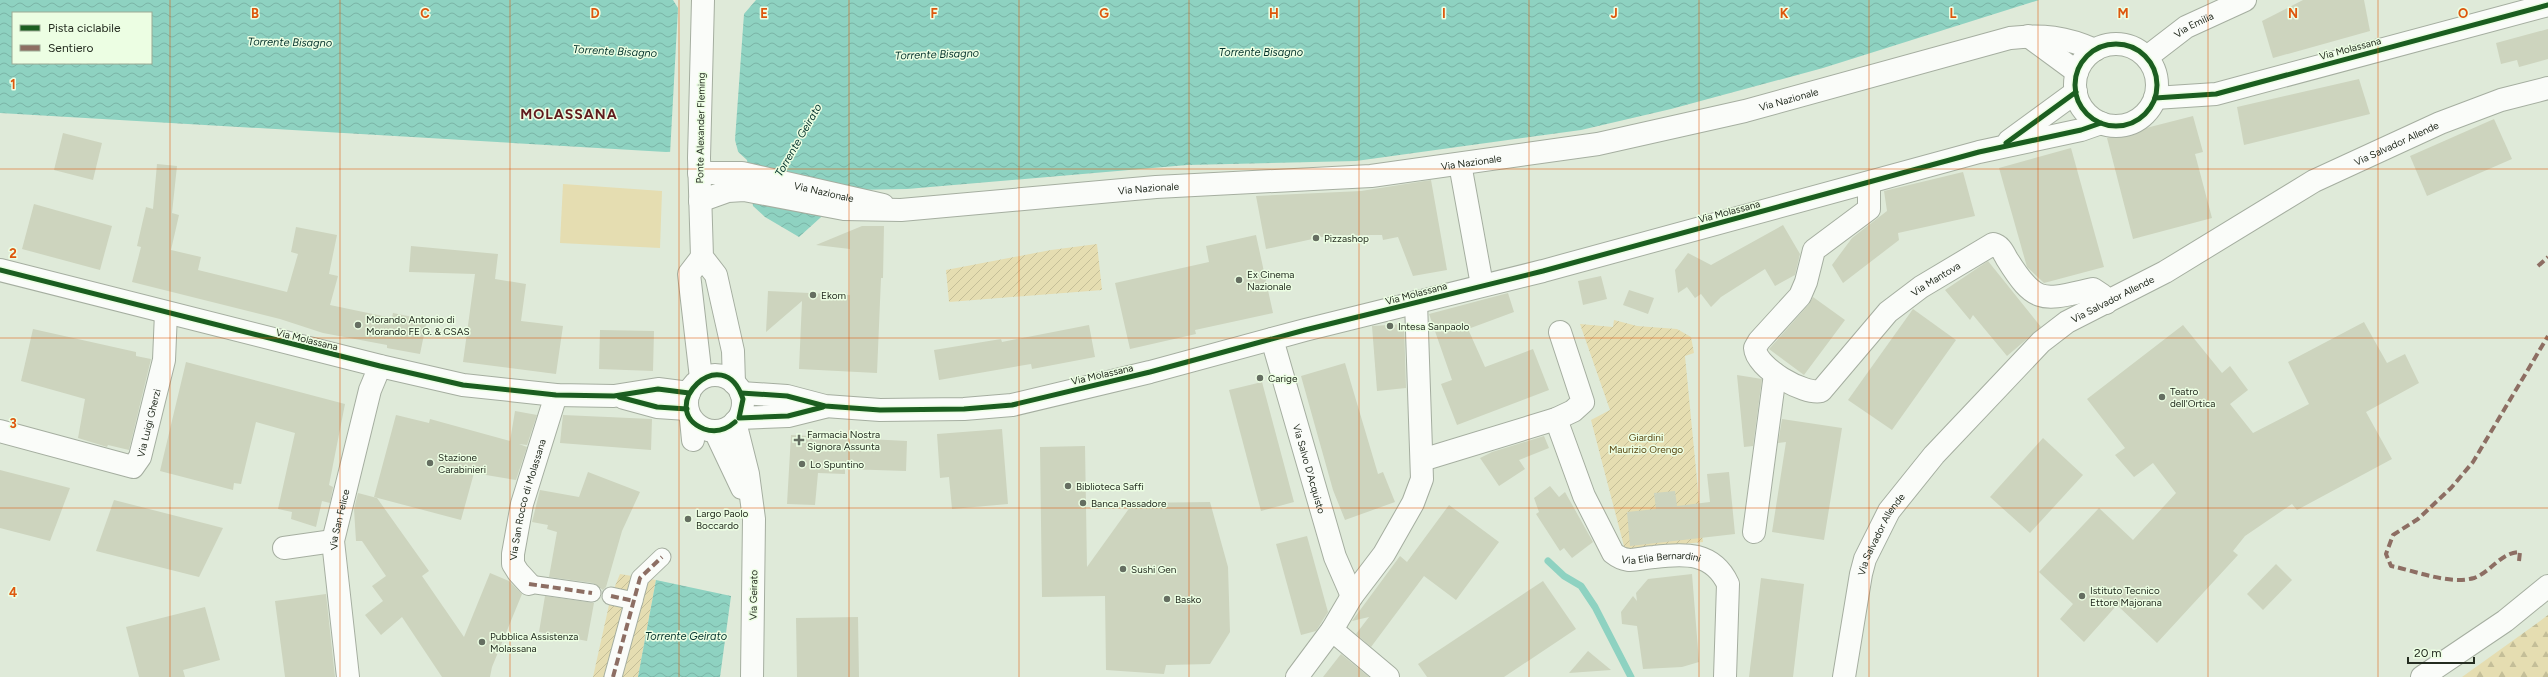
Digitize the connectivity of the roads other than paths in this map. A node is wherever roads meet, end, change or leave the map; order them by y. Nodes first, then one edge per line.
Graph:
1 (703, 0) edge
2 (2245, 0) edge
3 (2548, 5) edge
4 (2028, 36) junction
5 (2095, 50) junction
6 (2147, 57) junction
7 (2076, 82) junction
8 (2548, 88) edge
9 (2155, 98) junction
10 (2101, 123) junction
11 (2003, 146) junction
12 (1460, 164) junction
13 (699, 166) junction
14 (1869, 184) junction
15 (700, 201) junction
16 (902, 210) junction
17 (702, 257) junction
18 (0, 270) edge
19 (1482, 285) junction
20 (1416, 302) junction
21 (2106, 303) junction
22 (166, 313) junction
23 (1560, 332) dead end
24 (1272, 339) junction
25 (380, 366) junction
26 (1775, 374) junction
27 (737, 388) junction
28 (556, 395) junction
29 (825, 406) junction
30 (692, 408) junction
31 (1556, 419) junction
32 (737, 420) junction
33 (0, 431) edge
34 (715, 431) junction
35 (1422, 460) junction
36 (753, 512) junction
37 (1754, 532) dead end
38 (333, 541) junction
39 (284, 548) dead end
40 (662, 557) dead end
41 (529, 584) joint
42 (2548, 586) edge
43 (592, 593) dead end
44 (611, 596) dead end
45 (1352, 596) junction
46 (634, 600) junction
47 (1332, 630) junction
48 (348, 677) edge
49 (613, 677) edge
50 (752, 677) edge
51 (1297, 677) edge
52 (1388, 677) edge
53 (1725, 677) edge
54 (1844, 677) edge
55 (2422, 677) edge

1 - 13 main road, Ponte Alexander Fleming
2 - 6 main road, Via Emilia
3 - 9 main road, Via Molassana
4 - 5 main road, Via Nazionale
4 - 7 main road
4 - 12 main road, Via Nazionale
5 - 6 main road
5 - 7 main road
6 - 9 main road
7 - 10 main road
7 - 11 main road, Via Molassana
8 - 21 main road, Via Salvador Allende
9 - 10 main road
10 - 11 main road, Via Molassana
11 - 14 main road, Via Molassana
12 - 16 main road, Via Nazionale
12 - 19 main road
13 - 15 main road, Ponte Alexander Fleming
13 - 16 main road, Via Nazionale
14 - 19 main road, Via Molassana
14 - 26 main road, Via Mantova
15 - 16 main road, Via Nazionale
15 - 17 main road, Ponte Alexander Fleming
17 - 27 main road
17 - 30 main road
18 - 22 main road, Via Molassana
19 - 20 main road, Via Molassana
20 - 24 main road, Via Molassana
20 - 35 main road
21 - 26 main road, Via Mantova
21 - 54 main road, Via Salvador Allende
22 - 25 main road, Via Molassana
22 - 33 main road, Via Luigi Gherzi
23 - 31 main road
24 - 29 main road, Via Molassana
24 - 45 main road, Via Salvo D'Acquisto
25 - 28 main road, Via Molassana
25 - 38 main road, Via San Felice
26 - 37 main road
27 - 29 main road, Via Molassana
27 - 30 main road, Via Molassana
27 - 32 main road
28 - 30 main road, Via Molassana
28 - 41 main road, Via San Rocco di Molassana
29 - 32 main road, Via Molassana
30 - 34 main road, Via Molassana
31 - 35 main road
31 - 53 main road, Via Elia Bernardini
32 - 34 main road, Via Molassana
32 - 36 main road, Via Geirato
34 - 36 main road, Via Geirato
35 - 45 main road
36 - 50 main road, Via Geirato
38 - 39 main road
38 - 48 main road, Via San Felice
40 - 46 street
41 - 43 street, Via San Rocco di Molassana
42 - 55 main road
44 - 46 street
45 - 47 main road
46 - 49 street
47 - 51 main road
47 - 52 main road

